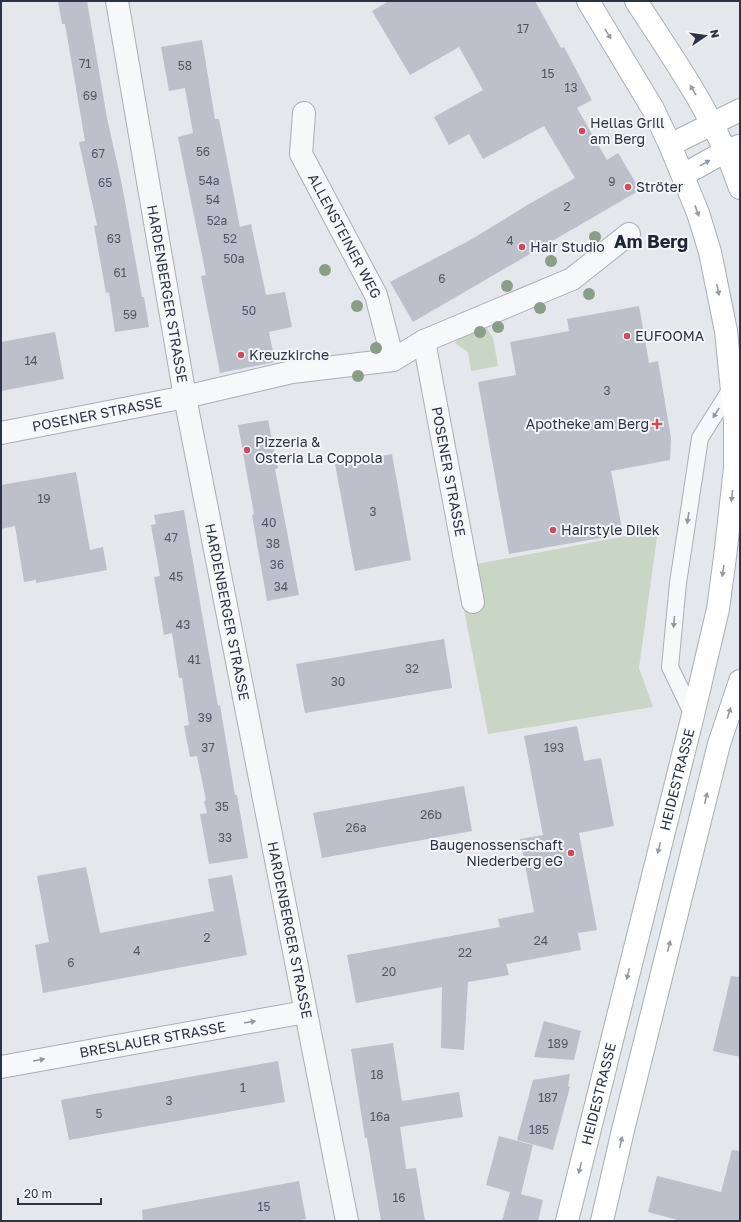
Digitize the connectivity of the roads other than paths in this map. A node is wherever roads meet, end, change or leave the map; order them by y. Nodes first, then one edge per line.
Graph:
1 (117, 1) edge
2 (588, 1) edge
3 (636, 1) edge
4 (740, 110) edge
5 (304, 113) dead end
6 (713, 124) junction
7 (670, 145) junction
8 (733, 148) edge
9 (683, 175) junction
10 (740, 188) edge
11 (629, 234) dead end
12 (424, 342) junction
13 (393, 360) junction
14 (732, 387) junction
15 (186, 397) junction
16 (1, 433) edge
17 (734, 540) edge
18 (473, 602) dead end
19 (740, 681) edge
20 (693, 716) junction
21 (305, 1012) junction
22 (1, 1067) edge
23 (347, 1221) edge
24 (567, 1221) edge
25 (602, 1221) edge

1 - 15 street, HARDENBERGER STRASSE
2 -> 7 main road, HEIDESTRASSE
6 -> 3 main road
4 - 6 main road
5 - 13 street, ALLENSTEINER WEG
6 - 7 main road
6 - 8 main road
7 - 9 main road, HEIDESTRASSE
9 -> 8 main road
8 - 10 main road
9 -> 14 main road, HEIDESTRASSE
11 - 12 street, POSENER STRASSE
12 - 13 street, POSENER STRASSE
12 - 18 street, POSENER STRASSE
13 - 15 street, POSENER STRASSE
14 -> 17 main road, HEIDESTRASSE
14 -> 20 lane
15 - 16 street, POSENER STRASSE
15 - 21 street, HARDENBERGER STRASSE
17 -> 20 main road, HEIDESTRASSE
25 -> 19 main road
20 -> 24 main road, HEIDESTRASSE
22 -> 21 street, BRESLAUER STRASSE
21 - 23 street, HARDENBERGER STRASSE

